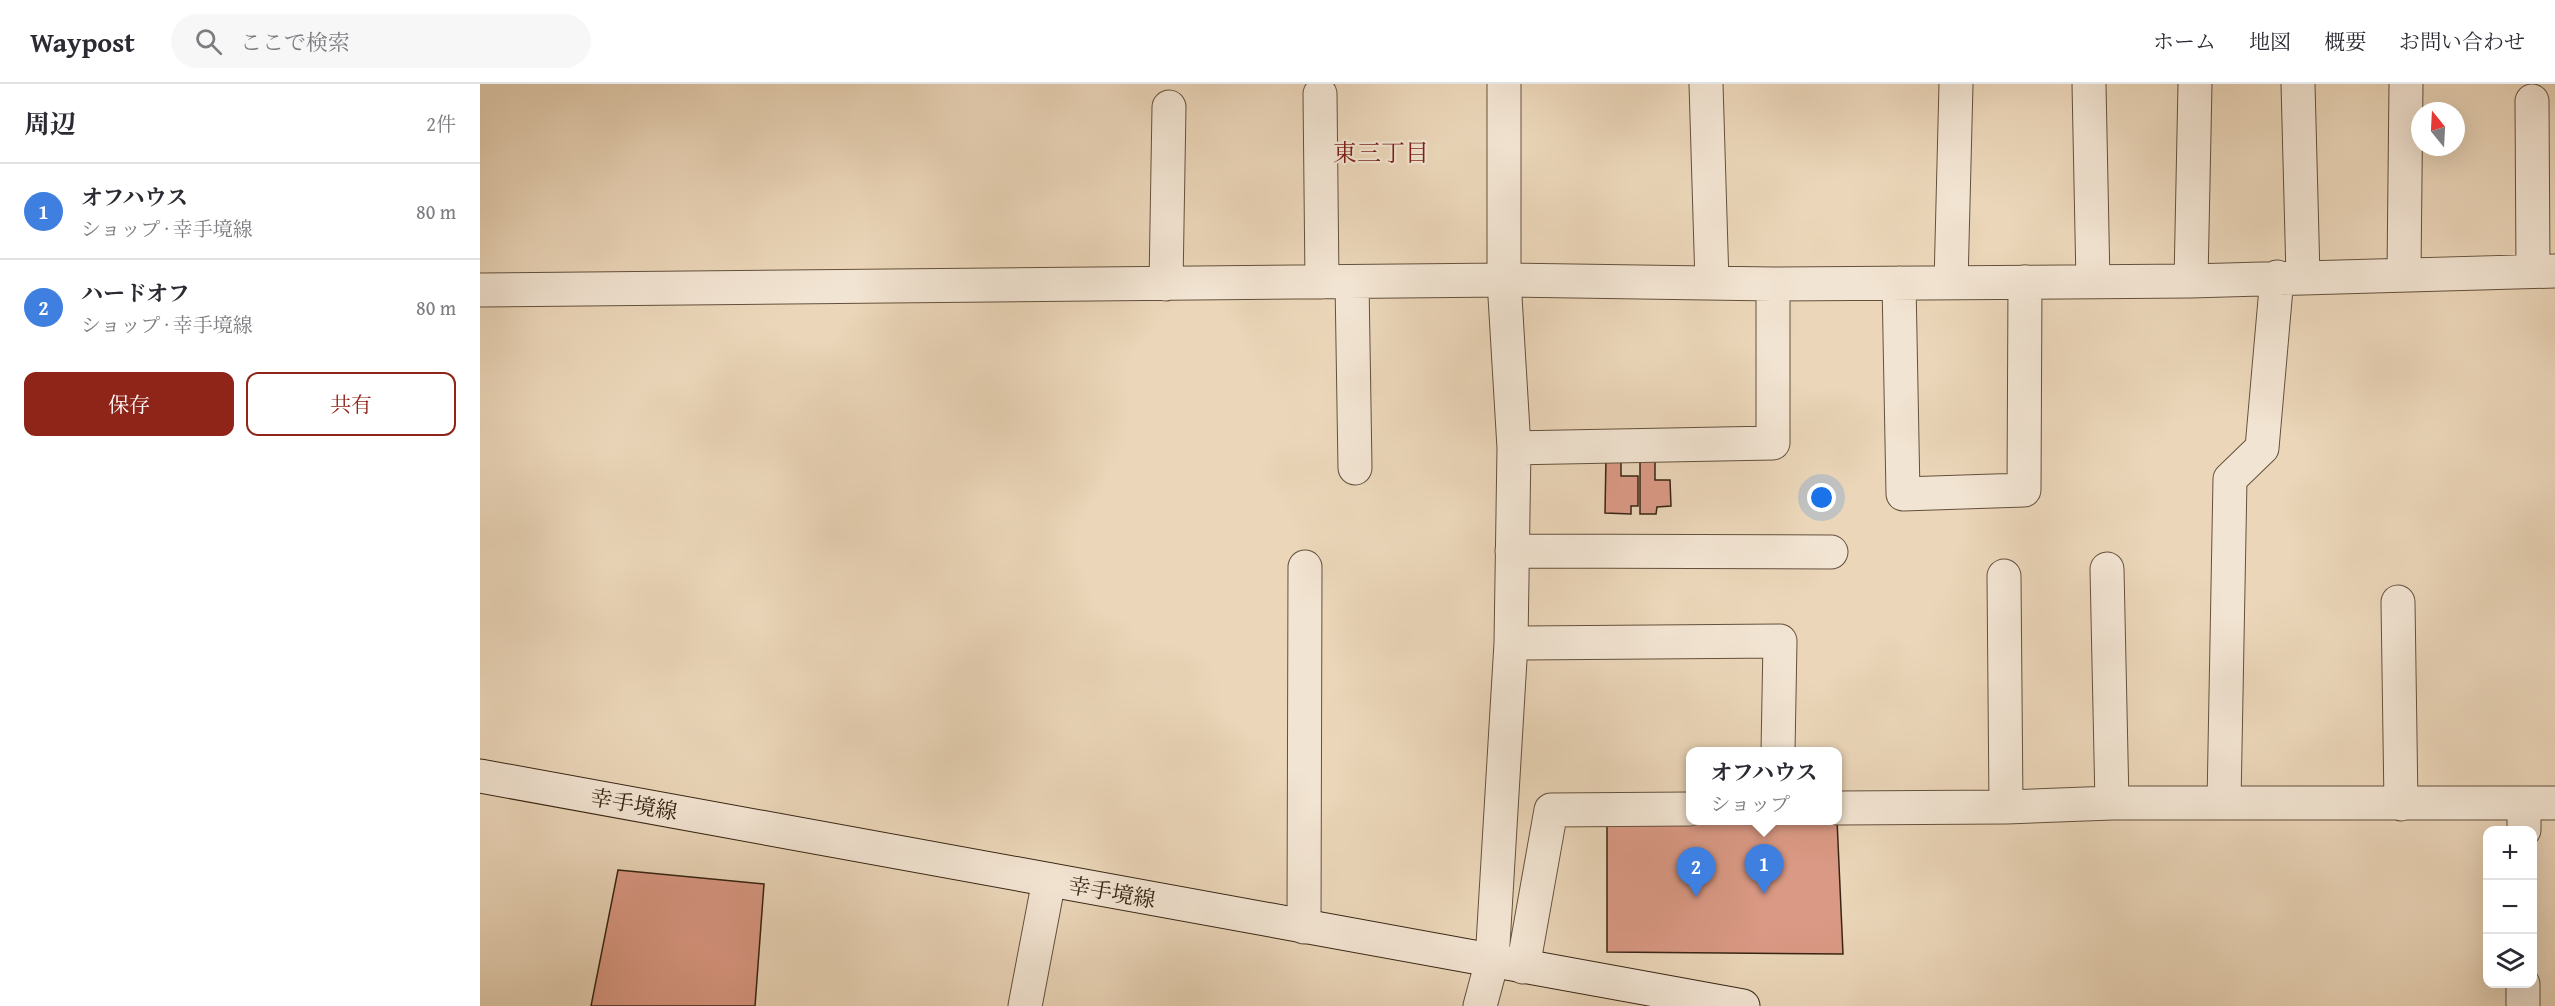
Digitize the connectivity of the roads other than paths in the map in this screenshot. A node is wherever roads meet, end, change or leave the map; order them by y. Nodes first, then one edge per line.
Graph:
1 (1504, 84) edge
2 (1706, 84) edge
3 (1956, 84) edge
4 (2089, 84) edge
5 (2195, 84) edge
6 (2298, 84) edge
7 (2406, 84) edge
8 (1320, 94) dead end
9 (2532, 101) dead end
10 (1169, 107) dead end
11 (2544, 271) edge
12 (2404, 273) junction
13 (2290, 277) junction
14 (1504, 280) junction
15 (2191, 281) junction
16 (1337, 282) junction
17 (2025, 282) junction
18 (2093, 282) junction
19 (1712, 283) junction
20 (1899, 283) junction
21 (1951, 283) junction
22 (1166, 284) junction
23 (1773, 284) junction
24 (480, 290) edge
25 (1514, 448) junction
26 (1355, 468) dead end
27 (1512, 551) junction
28 (1831, 552) dead end
29 (1305, 567) dead end
30 (2108, 569) dead end
31 (2004, 576) dead end
32 (2398, 602) dead end
33 (1511, 643) junction
34 (1778, 747) edge
35 (480, 776) edge
36 (2112, 802) junction
37 (2224, 803) junction
38 (2401, 804) junction
39 (2006, 807) junction
40 (1842, 808) edge
41 (1686, 809) edge
42 (2534, 812) edge
43 (1049, 880) junction
44 (1304, 927) junction
45 (1507, 964) junction
46 (2523, 988) edge
47 (1025, 1006) edge
48 (1480, 1006) edge
49 (1743, 1006) edge
50 (2523, 1006) edge

1 - 14 street
2 - 19 street
3 - 21 street
4 - 18 street
5 - 15 street
6 - 13 street
7 - 12 street
8 - 16 street
9 - 11 street
10 - 22 street
11 - 12 street
12 - 13 street
13 - 15 street
13 - 37 street
14 - 16 street
14 - 19 street
14 - 25 street
15 - 18 street
16 - 22 street
16 - 26 street
17 - 18 street
17 - 20 street
17 - 21 street
19 - 23 street
20 - 21 street
20 - 23 street
22 - 24 street
23 - 25 street
25 - 27 street
27 - 28 street
27 - 33 street
29 - 44 street
30 - 36 street
31 - 39 street
32 - 38 street
33 - 34 street
33 - 45 street
35 - 43 street, 幸手境線
36 - 37 street
36 - 39 street
37 - 38 street
38 - 42 street
39 - 40 street
41 - 45 street
43 - 44 street, 幸手境線
43 - 47 street
44 - 45 street, 幸手境線
45 - 48 street
45 - 49 street, 幸手境線
46 - 50 street

